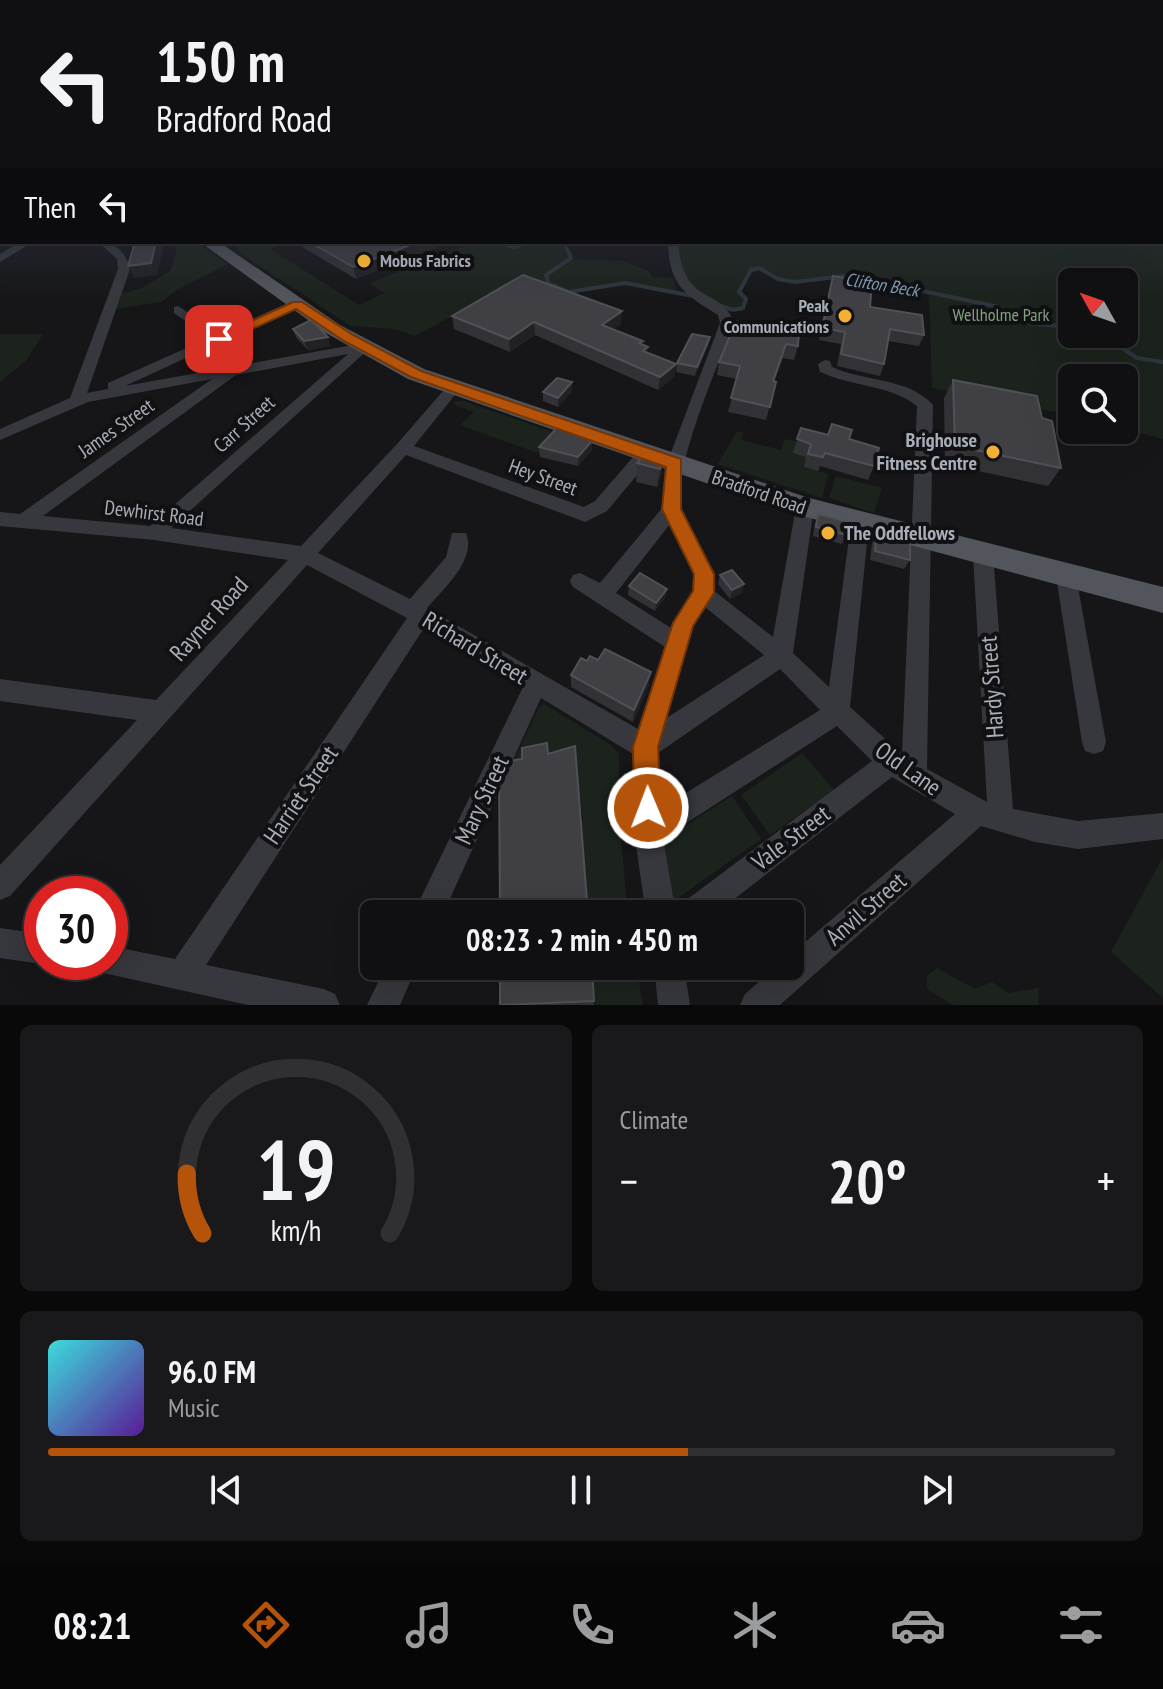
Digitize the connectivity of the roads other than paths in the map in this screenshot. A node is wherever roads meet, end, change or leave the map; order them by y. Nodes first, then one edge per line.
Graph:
1 (25, 244) edge
2 (105, 244) edge
3 (216, 244) edge
4 (673, 244) edge
5 (0, 259) edge
6 (297, 304) junction
7 (178, 310) dead end
8 (219, 339) junction
9 (364, 347) junction
10 (825, 364) dead end
11 (235, 371) junction
12 (455, 386) junction
13 (81, 400) junction
14 (0, 435) edge
15 (403, 448) junction
16 (646, 453) junction
17 (675, 463) junction
18 (805, 507) junction
19 (672, 509) junction
20 (0, 519) edge
21 (23, 521) junction
22 (860, 524) junction
23 (154, 533) junction
24 (459, 538) dead end
25 (922, 539) junction
26 (302, 554) junction
27 (983, 555) junction
28 (1066, 576) junction
29 (580, 581) dead end
30 (703, 593) junction
31 (602, 595) junction
32 (1163, 600) edge
33 (417, 613) junction
34 (677, 643) junction
35 (781, 656) junction
36 (536, 685) junction
37 (0, 690) edge
38 (159, 712) junction
39 (838, 712) junction
40 (1094, 742) dead end
41 (645, 747) junction
42 (903, 770) junction
43 (989, 816) junction
44 (1163, 826) edge
45 (648, 832) junction
46 (0, 886) edge
47 (435, 900) edge
48 (659, 900) edge
49 (712, 900) edge
50 (0, 943) edge
51 (24, 946) edge
52 (128, 964) edge
53 (182, 975) junction
54 (395, 980) edge
55 (671, 980) edge
56 (324, 1005) edge
57 (383, 1005) edge
58 (674, 1005) edge
59 (756, 1005) edge

1 - 5 street
2 - 13 street
3 - 6 main road, Bradford Road
4 - 17 street
6 - 8 street
6 - 9 main road, Bradford Road
7 - 8 street
8 - 13 street
9 - 11 street
9 - 12 main road, Bradford Road
9 - 23 street, Carr Street
10 - 25 street
11 - 13 street
11 - 21 street, James Street
12 - 15 street, Rayner Road
12 - 16 main road, Bradford Road
13 - 14 street
15 - 16 street, Hey Street
15 - 26 street, Rayner Road
16 - 17 main road, Bradford Road
17 - 18 main road, Bradford Road
17 - 19 street
18 - 22 main road, Bradford Road
18 - 35 street
19 - 30 street
19 - 31 street
20 - 21 street, Dewhirst Road
21 - 23 street, Dewhirst Road
22 - 25 main road, Bradford Road
22 - 39 street
23 - 26 street, Dewhirst Road
24 - 33 street, Harriet Street
25 - 27 main road, Bradford Road
25 - 42 street
26 - 33 street, Richard Street
26 - 38 street, Rayner Road
27 - 28 main road, Bradford Road
27 - 43 street, Hardy Street
28 - 32 main road, Bradford Road
28 - 40 street
29 - 31 street
30 - 34 street
30 - 35 street, Old Lane
31 - 34 street
33 - 36 street, Richard Street
33 - 53 street, Harriet Street
34 - 41 street
35 - 39 street, Old Lane
35 - 41 street
36 - 41 street, Richard Street
36 - 47 street, Mary Street
37 - 38 street
38 - 46 street, Rayner Road
39 - 42 street, Old Lane
39 - 45 street
41 - 45 street
42 - 43 street, Old Lane
42 - 49 street, Vale Street
43 - 44 street, Old Lane
43 - 59 street, Anvil Street
45 - 48 street
50 - 51 street
52 - 53 street
53 - 56 street
54 - 57 street
55 - 58 street

